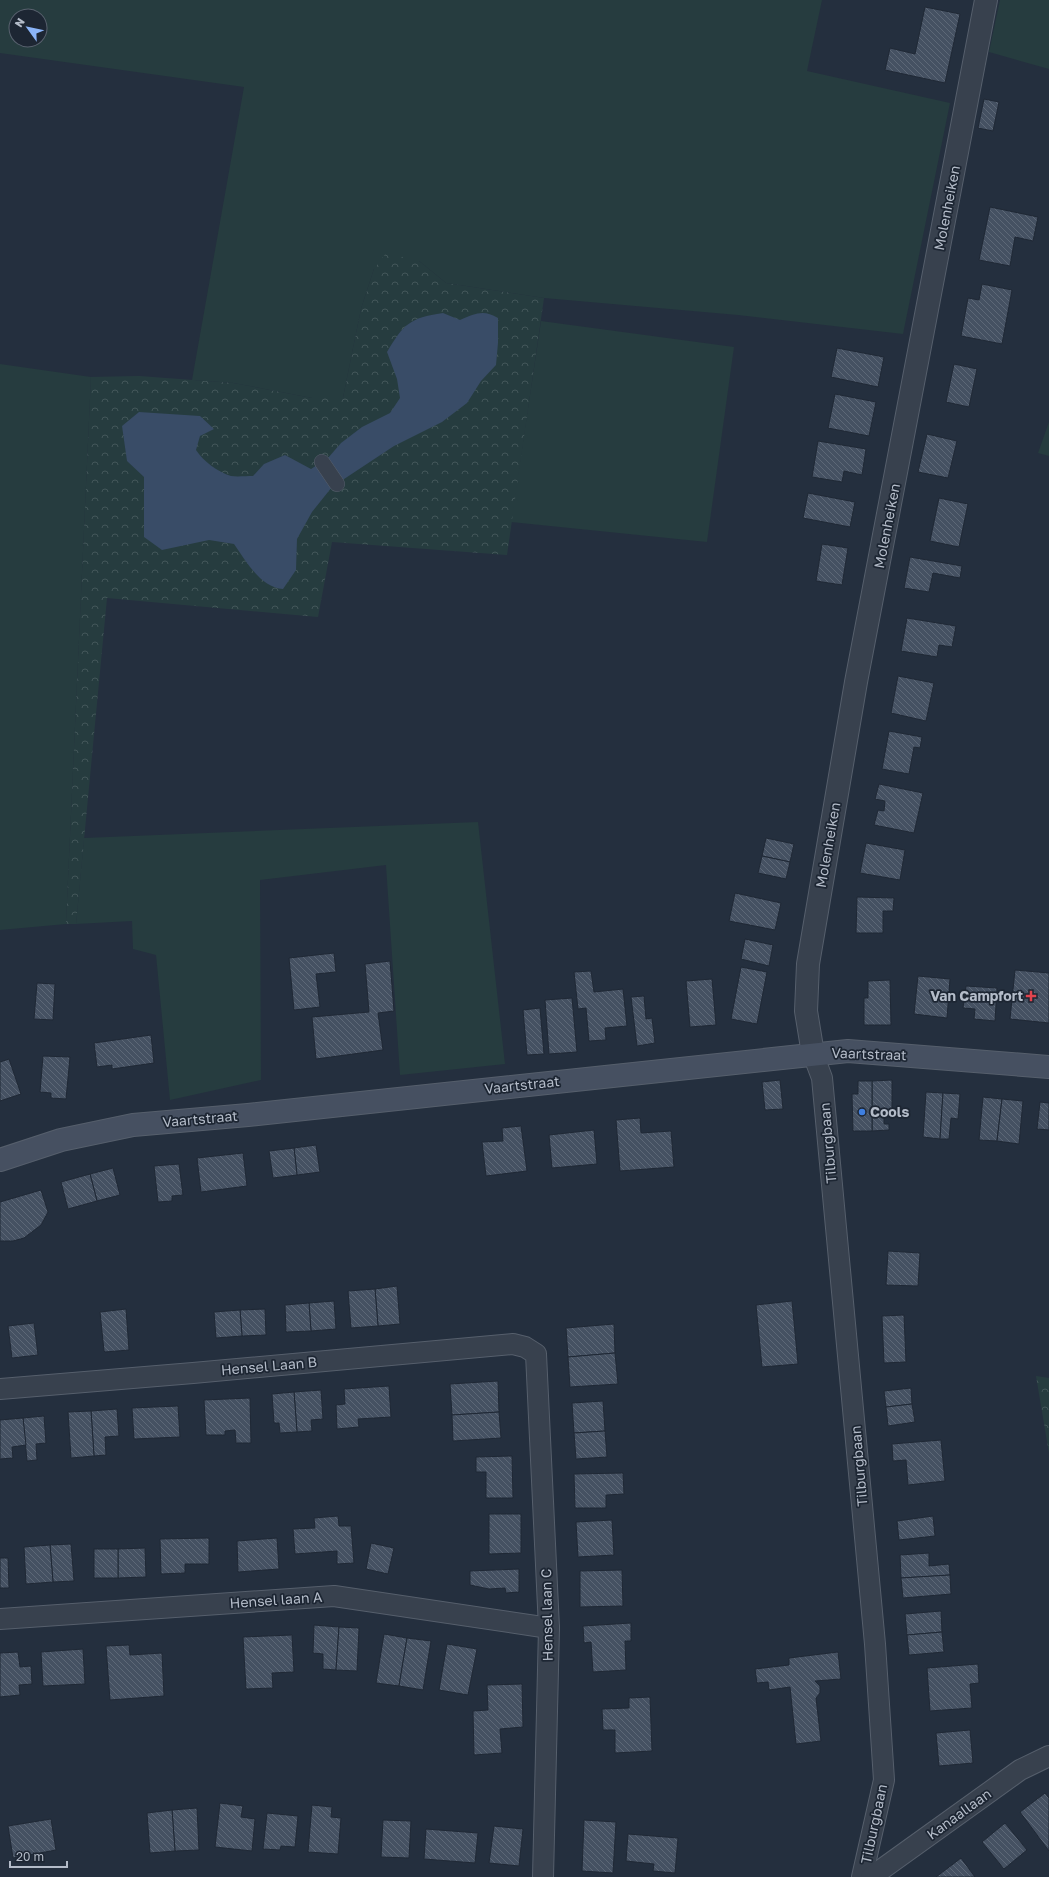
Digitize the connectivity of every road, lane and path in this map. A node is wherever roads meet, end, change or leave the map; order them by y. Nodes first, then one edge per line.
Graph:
1 (986, 0) edge
2 (322, 462) dead end
3 (337, 484) dead end
4 (814, 1054) junction
5 (1049, 1067) edge
6 (0, 1160) edge
7 (536, 1354) joint
8 (0, 1389) edge
9 (0, 1619) edge
10 (549, 1628) junction
11 (1049, 1756) edge
12 (543, 1877) edge
13 (862, 1877) edge
14 (871, 1877) edge

1 - 4 street, Molenheiken
2 - 3 street
4 - 5 main road, Vaartstraat
4 - 6 main road, Vaartstraat
4 - 13 street, Tilburgbaan
7 - 8 street, Hensel Laan B
7 - 10 street, Hensel laan C
9 - 10 street, Hensel laan A
10 - 12 street, Hensel laan C
11 - 14 street, Kanaallaan

